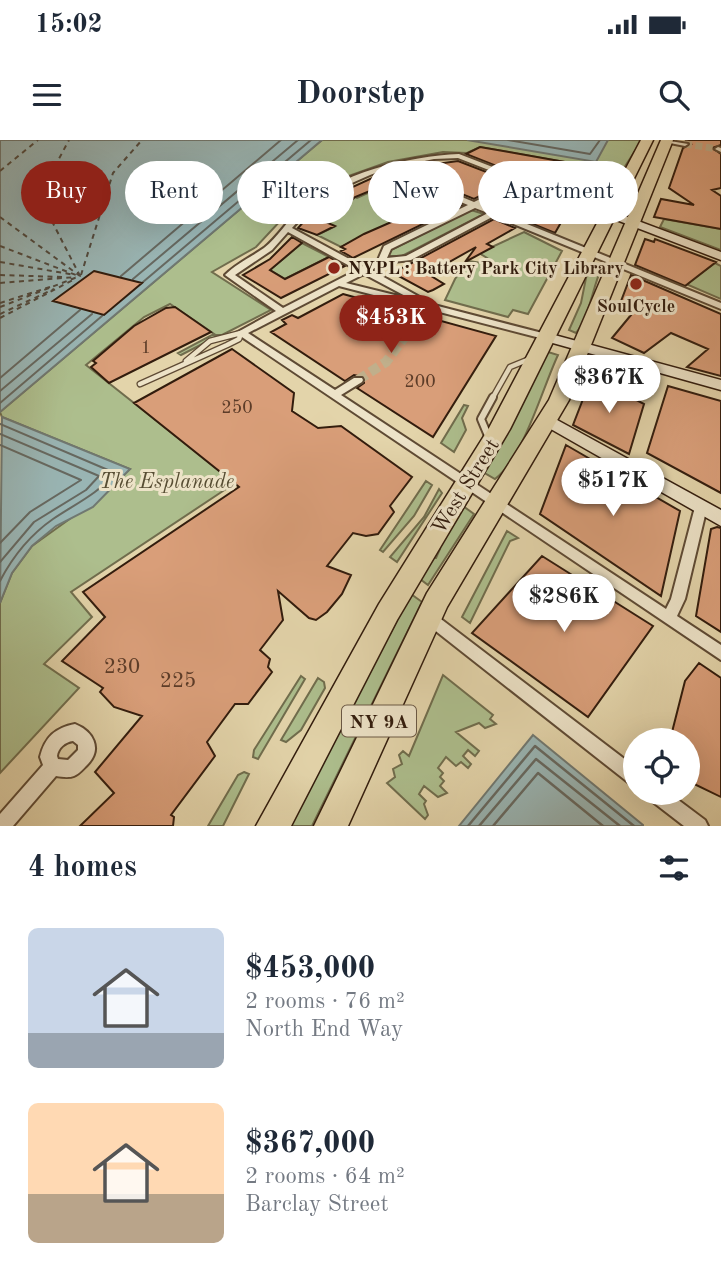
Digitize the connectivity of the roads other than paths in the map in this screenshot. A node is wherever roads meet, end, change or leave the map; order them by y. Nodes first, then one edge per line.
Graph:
1 (647, 140) edge
2 (667, 141) edge
3 (685, 144) dead end
4 (427, 161) edge
5 (636, 161) edge
6 (478, 164) edge
7 (368, 175) edge
8 (464, 201) edge
9 (478, 203) edge
10 (473, 205) junction
11 (478, 207) edge
12 (638, 213) edge
13 (478, 222) edge
14 (518, 224) edge
15 (605, 224) edge
16 (634, 224) edge
17 (637, 224) edge
18 (286, 228) junction
19 (590, 253) junction
20 (721, 256) edge
21 (382, 261) junction
22 (617, 263) junction
23 (366, 269) junction
24 (235, 270) joint
25 (336, 283) junction
26 (721, 306) edge
27 (282, 311) junction
28 (425, 311) junction
29 (242, 333) junction
30 (547, 337) junction
31 (582, 347) junction
32 (186, 361) junction
33 (358, 380) tunnel mouth
34 (140, 384) dead end
35 (721, 385) edge
36 (339, 392) dead end
37 (548, 420) junction
38 (466, 483) junction
39 (495, 502) junction
40 (701, 507) junction
41 (721, 519) edge
42 (428, 617) junction
43 (669, 618) junction
44 (721, 653) edge
45 (53, 767) dead end
46 (623, 768) edge
47 (671, 805) edge
48 (1, 826) edge
49 (273, 826) edge
50 (331, 826) edge
51 (699, 826) edge

1 - 5 highway, West Street / NY 9A
2 - 3 street
2 - 12 highway, West Street / NY 9A
4 - 6 street
7 - 18 street
8 - 10 street
9 - 10 street
10 - 11 street
10 - 21 street
13 - 21 street
14 - 19 street
15 - 19 highway, West Street / NY 9A
16 - 22 highway, West Street / NY 9A
17 - 20 main road
18 - 23 street
18 - 24 street
19 - 22 street
19 - 30 highway, West Street / NY 9A
21 - 23 street
22 - 26 street
22 - 31 highway, West Street / NY 9A
23 - 25 street
23 - 28 street
24 - 27 street
25 - 27 street
25 - 28 street
27 - 29 street
28 - 30 street
29 - 32 lane
29 - 32 lane
29 - 38 street
30 - 31 main road
30 - 38 highway, West Street / NY 9A
31 - 35 main road
31 - 37 highway, West Street / NY 9A
32 - 34 lane
33 - 36 street
37 - 39 highway, West Street / NY 9A
37 - 40 main road
38 - 39 street
38 - 49 highway, West Street / NY 9A
39 - 42 highway, West Street / NY 9A
39 - 43 street
40 - 41 main road
40 - 43 street
42 - 46 street
42 - 50 highway, West Street / NY 9A
43 - 44 street
45 - 48 street
47 - 51 street

